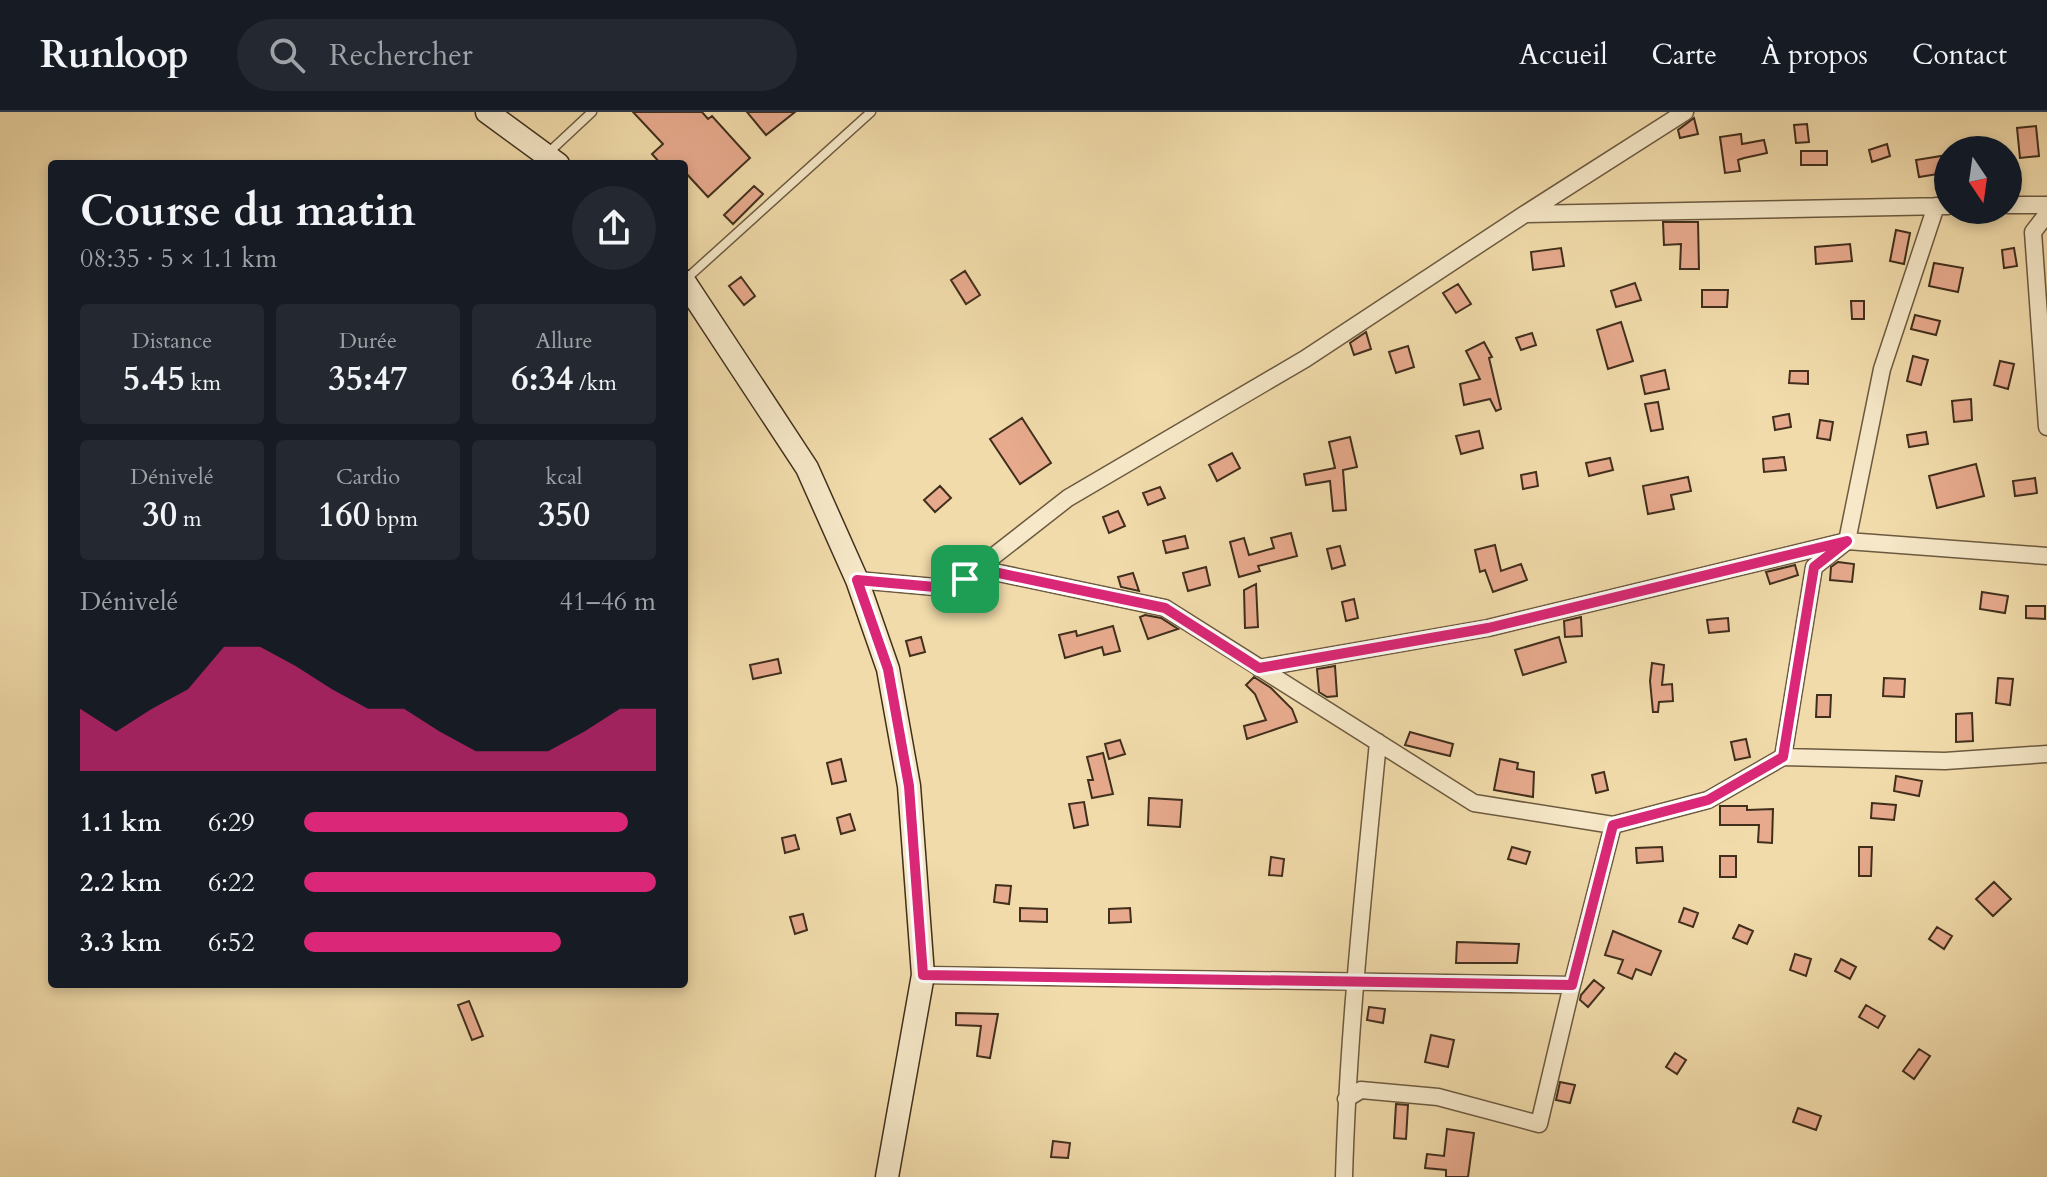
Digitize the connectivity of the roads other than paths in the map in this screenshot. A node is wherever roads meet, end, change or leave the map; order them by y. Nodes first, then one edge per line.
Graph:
1 (487, 112) edge
2 (592, 112) edge
3 (871, 112) edge
4 (1685, 112) edge
5 (552, 159) edge
6 (2022, 205) edge
7 (2047, 205) edge
8 (1934, 206) edge
9 (1525, 214) junction
10 (2047, 214) edge
11 (1935, 224) edge
12 (688, 276) edge
13 (688, 286) edge
14 (2047, 427) edge
15 (1847, 541) junction
16 (2047, 556) edge
17 (965, 579) junction
18 (857, 580) junction
19 (1259, 668) junction
20 (1378, 742) junction
21 (2047, 754) edge
22 (1783, 757) junction
23 (1613, 825) junction
24 (923, 975) junction
25 (1355, 982) junction
26 (1572, 985) junction
27 (1346, 1099) junction
28 (887, 1177) edge
29 (1344, 1177) edge

1 - 5 main road
2 - 5 lane
3 - 12 lane
4 - 9 street
6 - 7 street
8 - 9 street
9 - 17 street
10 - 14 street
11 - 15 street
13 - 18 main road
15 - 16 street
15 - 19 street
15 - 22 street
17 - 18 street
17 - 19 street
18 - 24 main road
19 - 20 street
20 - 23 street
20 - 25 street
21 - 22 street
22 - 23 street
23 - 26 street
24 - 25 street
24 - 28 main road
25 - 26 street
25 - 27 street
26 - 27 street
27 - 29 street

